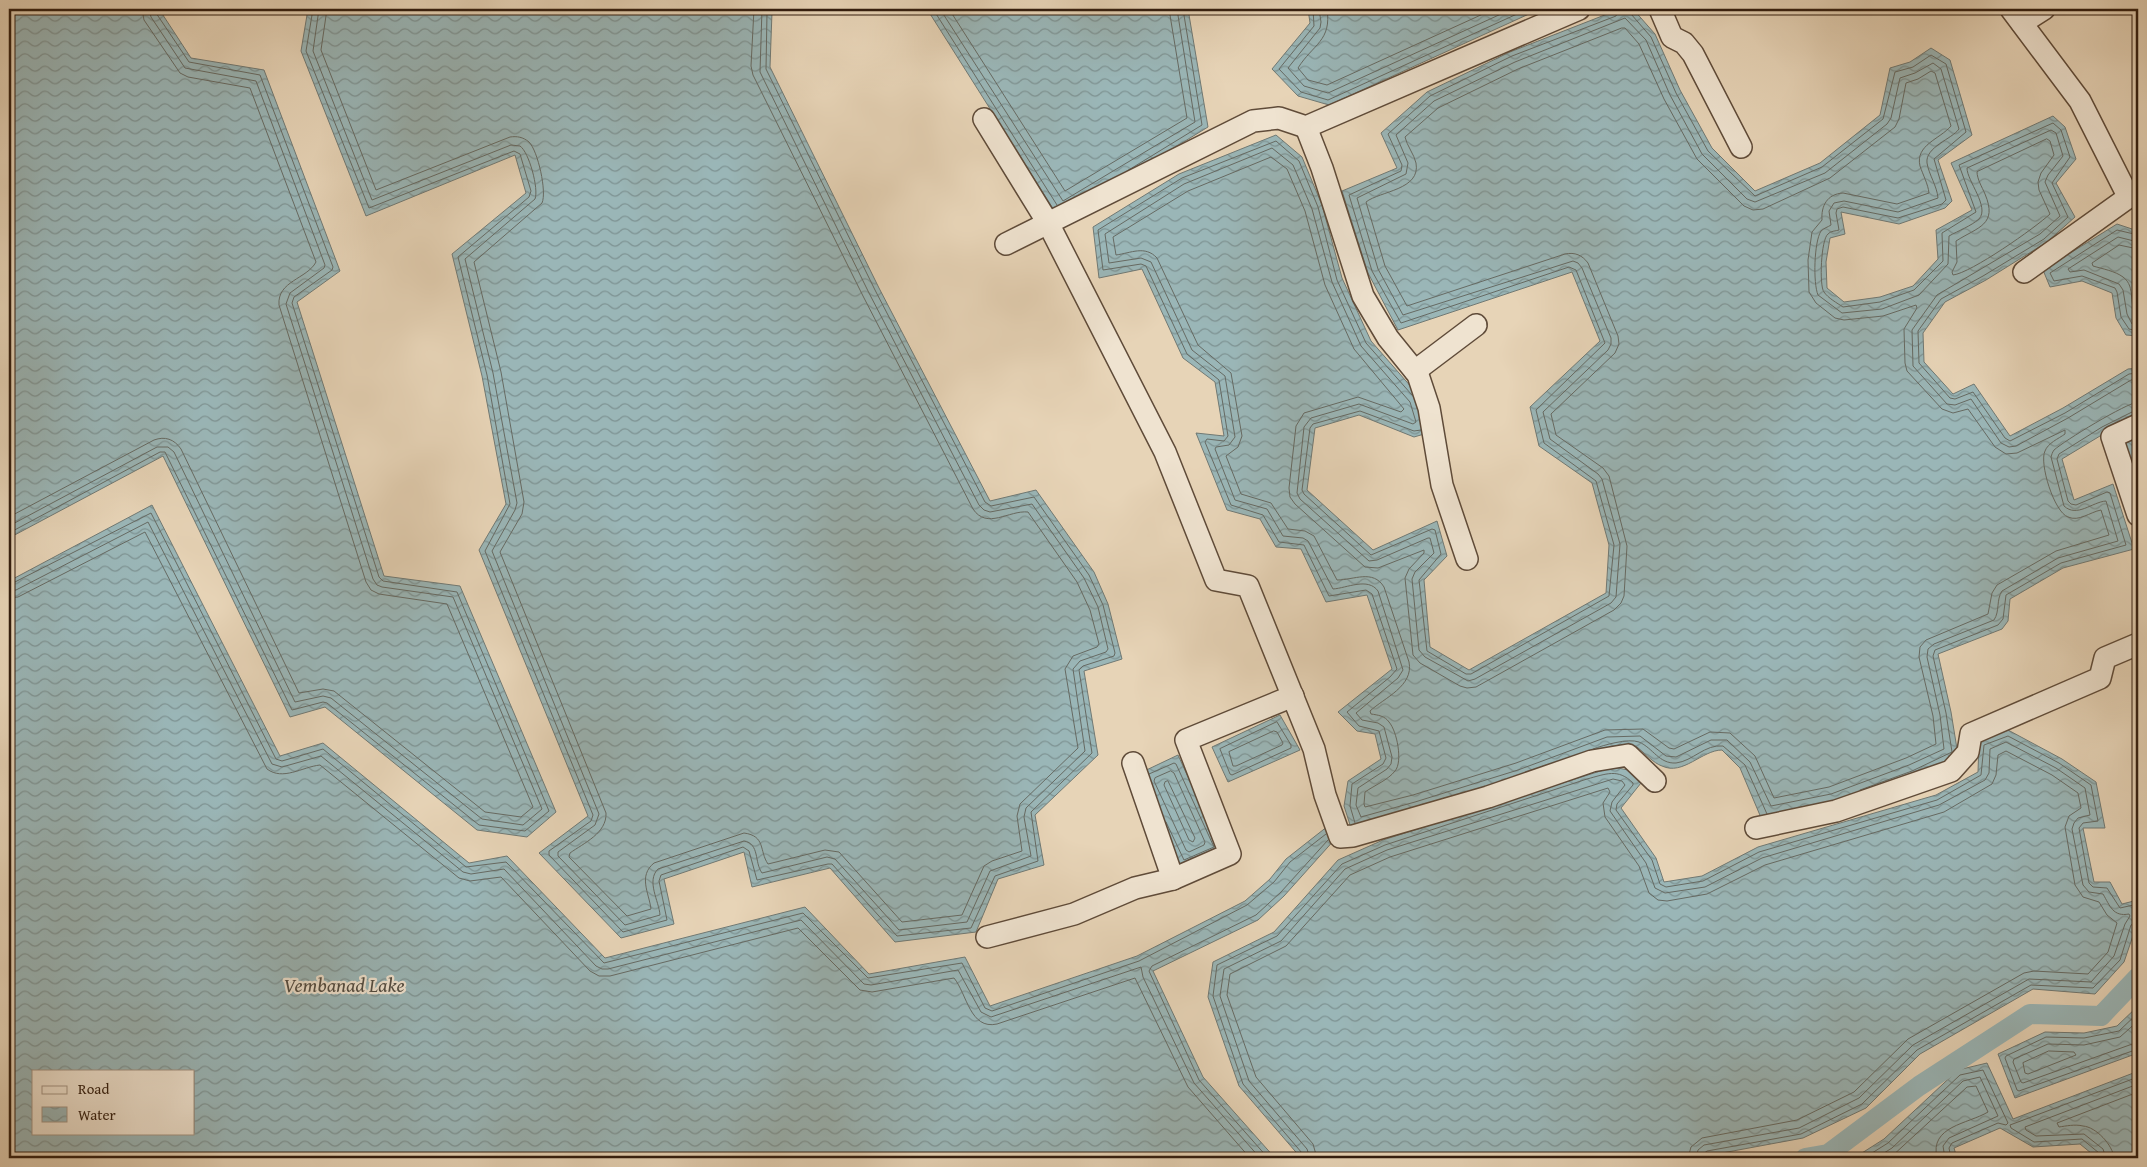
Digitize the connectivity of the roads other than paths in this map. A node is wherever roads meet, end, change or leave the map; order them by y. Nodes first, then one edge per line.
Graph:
1 (1579, 9) edge
2 (1660, 9) edge
3 (2044, 9) edge
4 (2016, 16) edge
5 (984, 118) dead end
6 (1306, 127) junction
7 (1741, 147) dead end
8 (2135, 195) edge
9 (1048, 223) junction
10 (1006, 244) dead end
11 (2024, 272) dead end
12 (1476, 325) dead end
13 (1415, 371) junction
14 (2138, 425) edge
15 (2138, 515) edge
16 (1467, 559) dead end
17 (2138, 644) edge
18 (1293, 696) junction
19 (1134, 763) dead end
20 (1655, 782) dead end
21 (1756, 828) dead end
22 (1173, 879) junction
23 (987, 937) dead end

1 - 6 street
2 - 7 street
3 - 4 street
4 - 8 street
5 - 9 street
6 - 9 street
6 - 13 street
8 - 11 street
9 - 10 street
9 - 18 street
12 - 13 street
13 - 16 street
14 - 15 street
17 - 21 street
18 - 20 street
18 - 22 street
19 - 22 street
22 - 23 street

